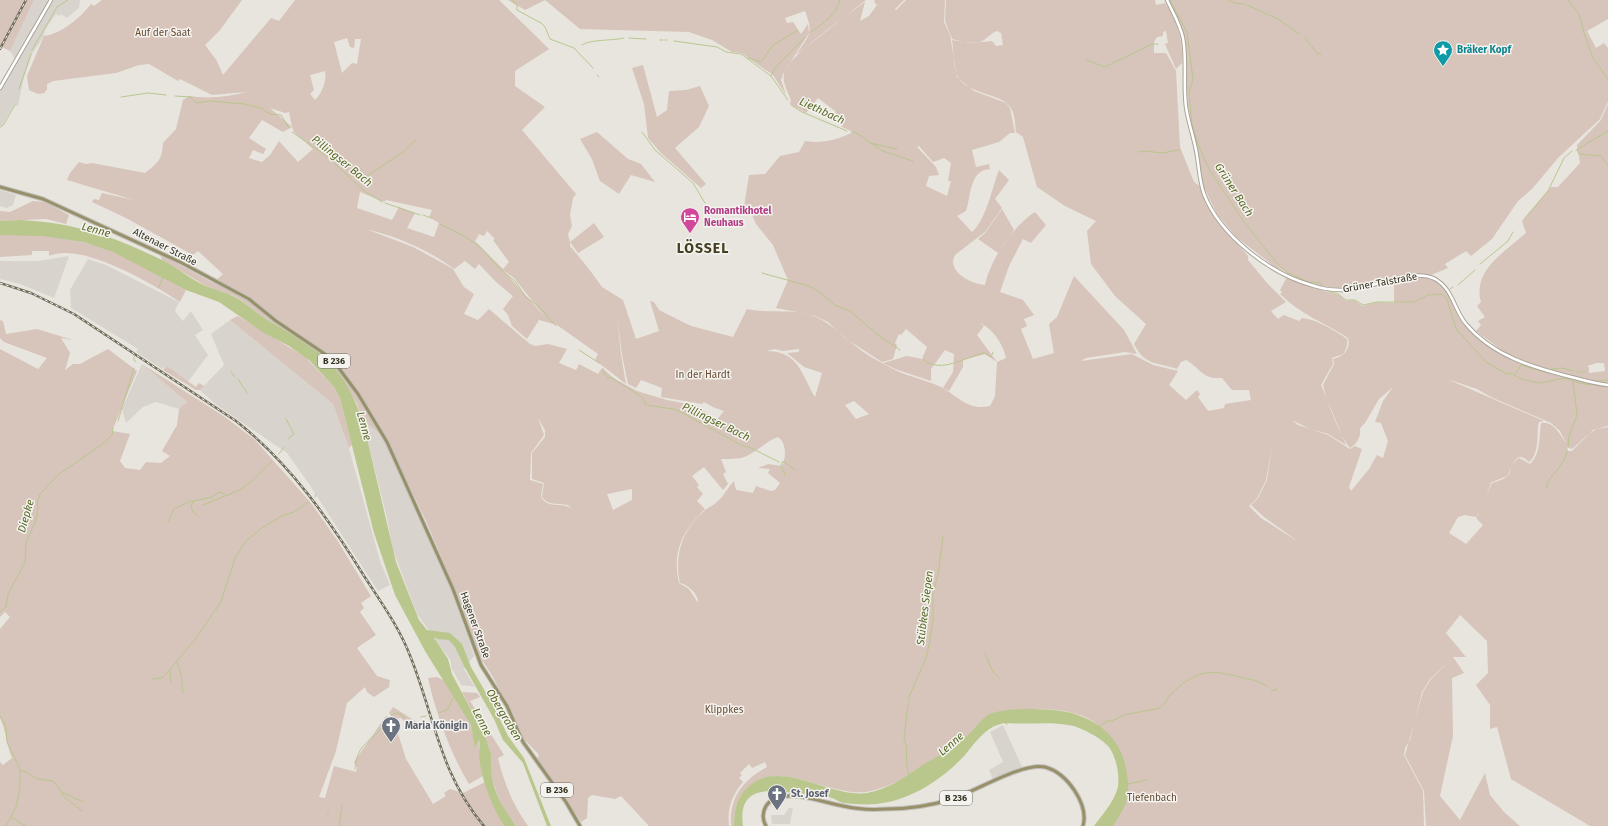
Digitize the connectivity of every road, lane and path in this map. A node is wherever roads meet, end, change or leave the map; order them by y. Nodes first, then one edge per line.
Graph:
1 (51, 0) edge
2 (1167, 0) edge
3 (0, 88) edge
4 (0, 187) edge
5 (1608, 385) edge
6 (445, 571) joint
7 (580, 826) edge
8 (766, 826) edge
9 (1082, 826) edge

1 - 3 main road
2 - 5 main road, Grüner Talstraße
4 - 6 main road, Altenaer Straße / B 236
6 - 7 main road, Hagener Straße / B 236
8 - 9 main road, B 236

